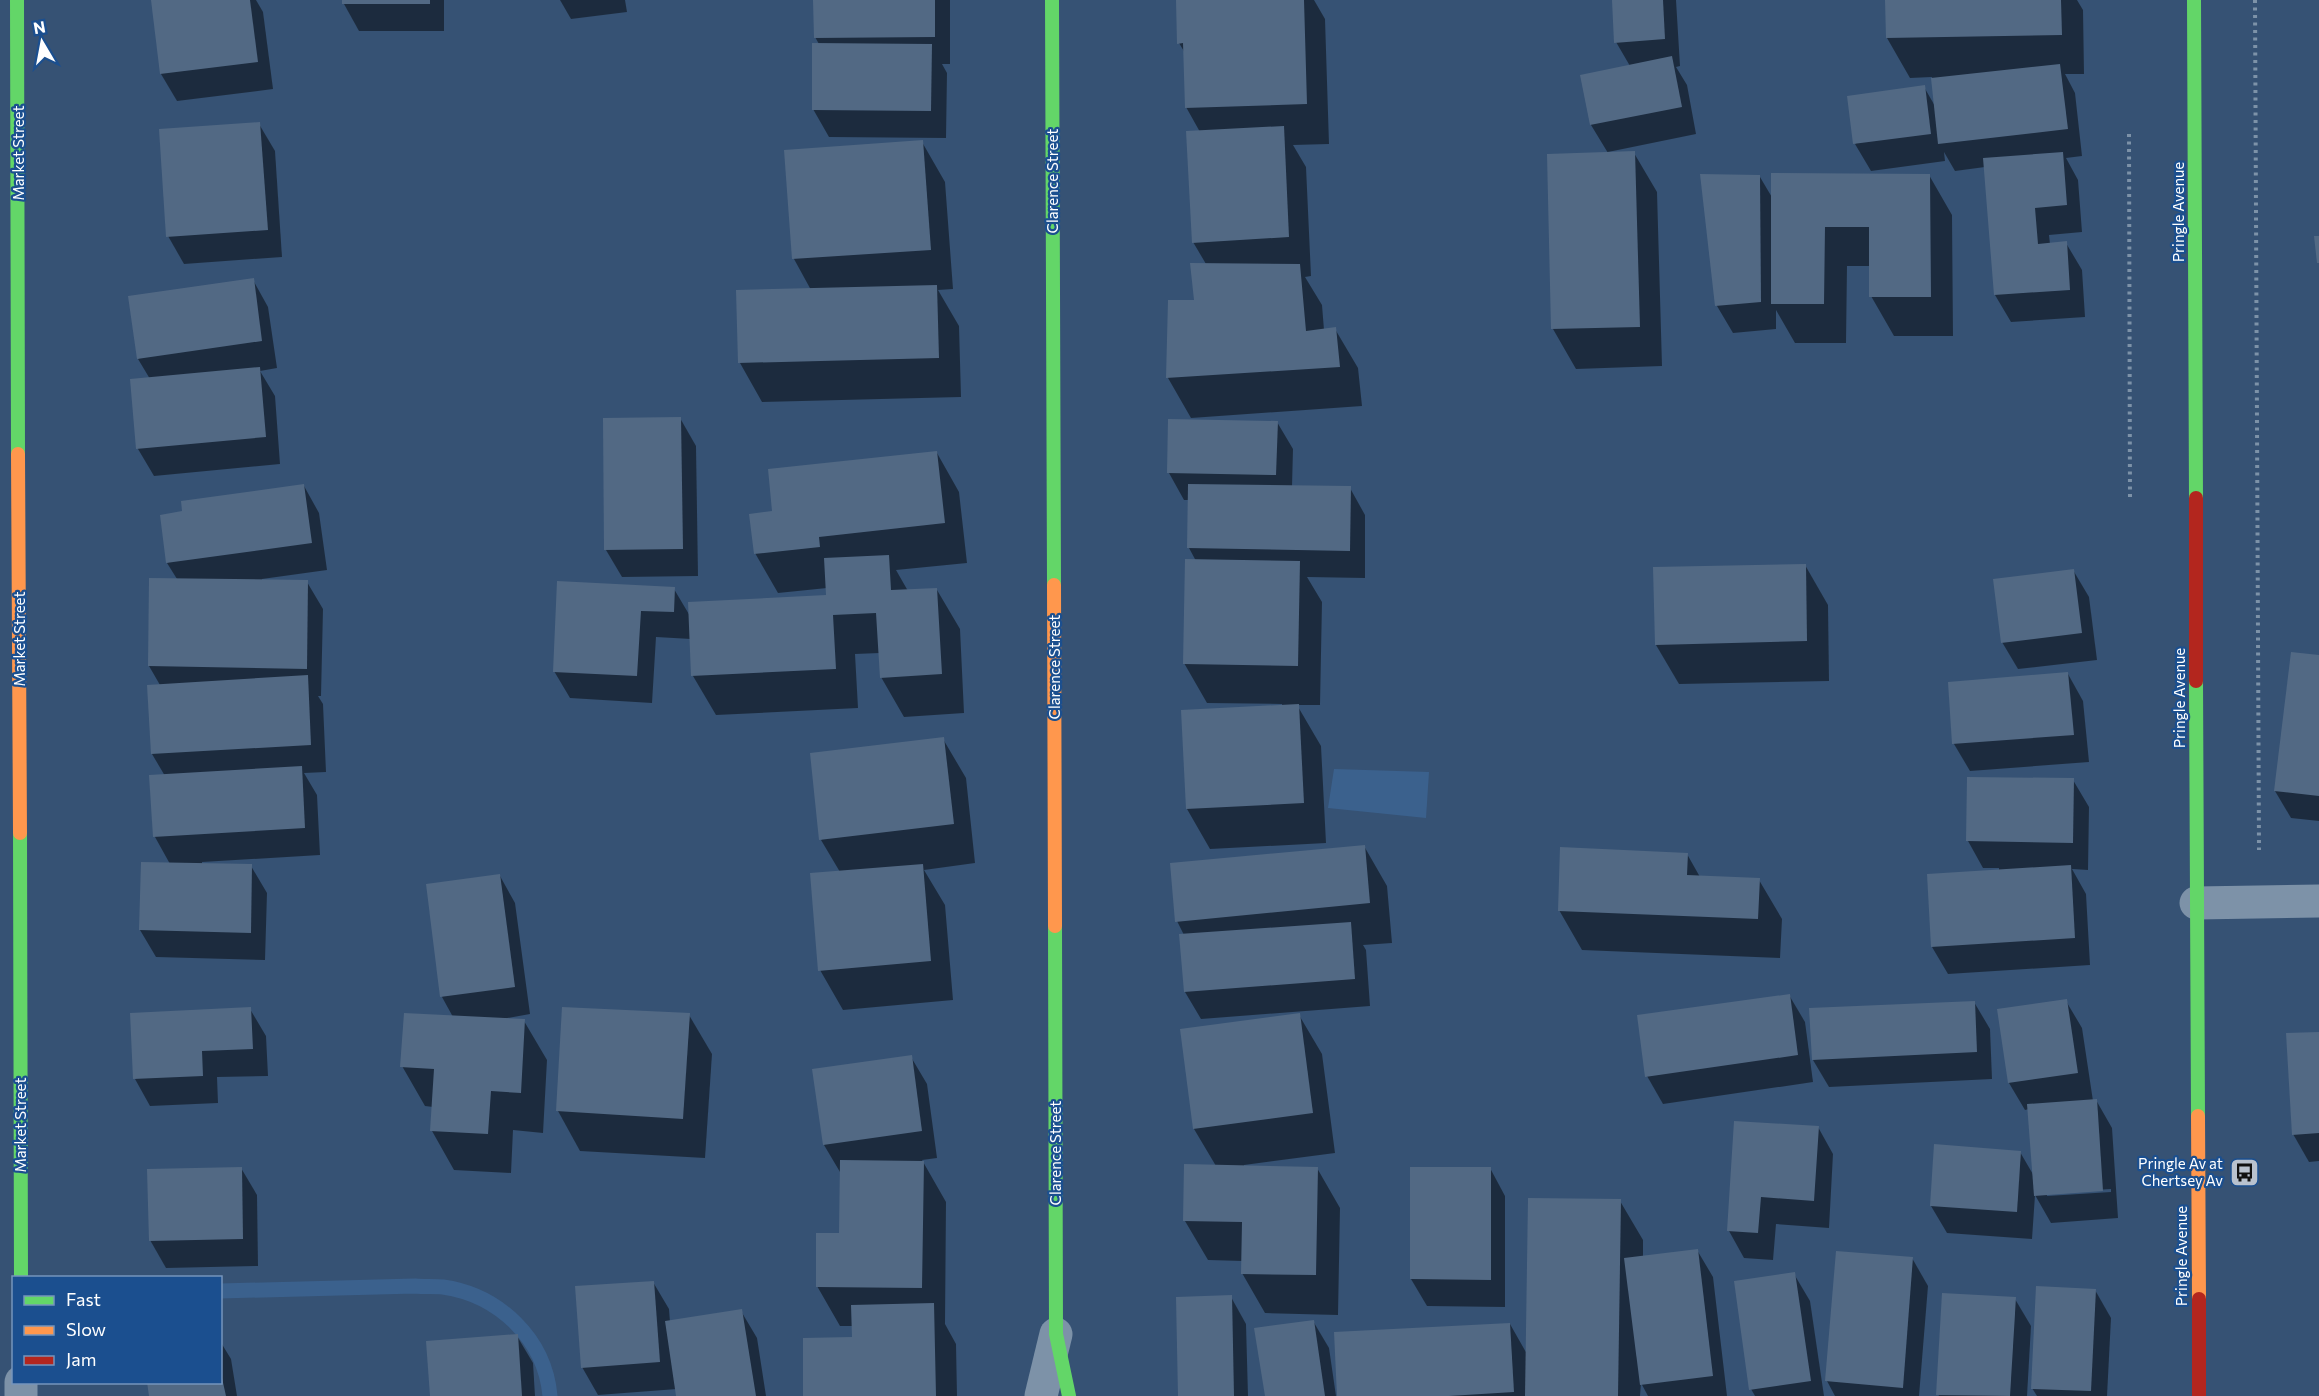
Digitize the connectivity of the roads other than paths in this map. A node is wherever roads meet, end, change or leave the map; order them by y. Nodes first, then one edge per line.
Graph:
1 (17, 0) edge
2 (1052, 0) edge
3 (2194, 0) edge
4 (2319, 901) edge
5 (2196, 903) junction
6 (21, 1276) edge
7 (1056, 1334) junction
8 (1041, 1396) edge
9 (1069, 1396) edge
10 (2199, 1396) edge

1 - 6 street, Market Street
2 - 7 street, Clarence Street
3 - 5 street, Pringle Avenue
4 - 5 street
5 - 10 street, Pringle Avenue
7 - 8 street, Clarence Street
7 - 9 street, Clarence Street

